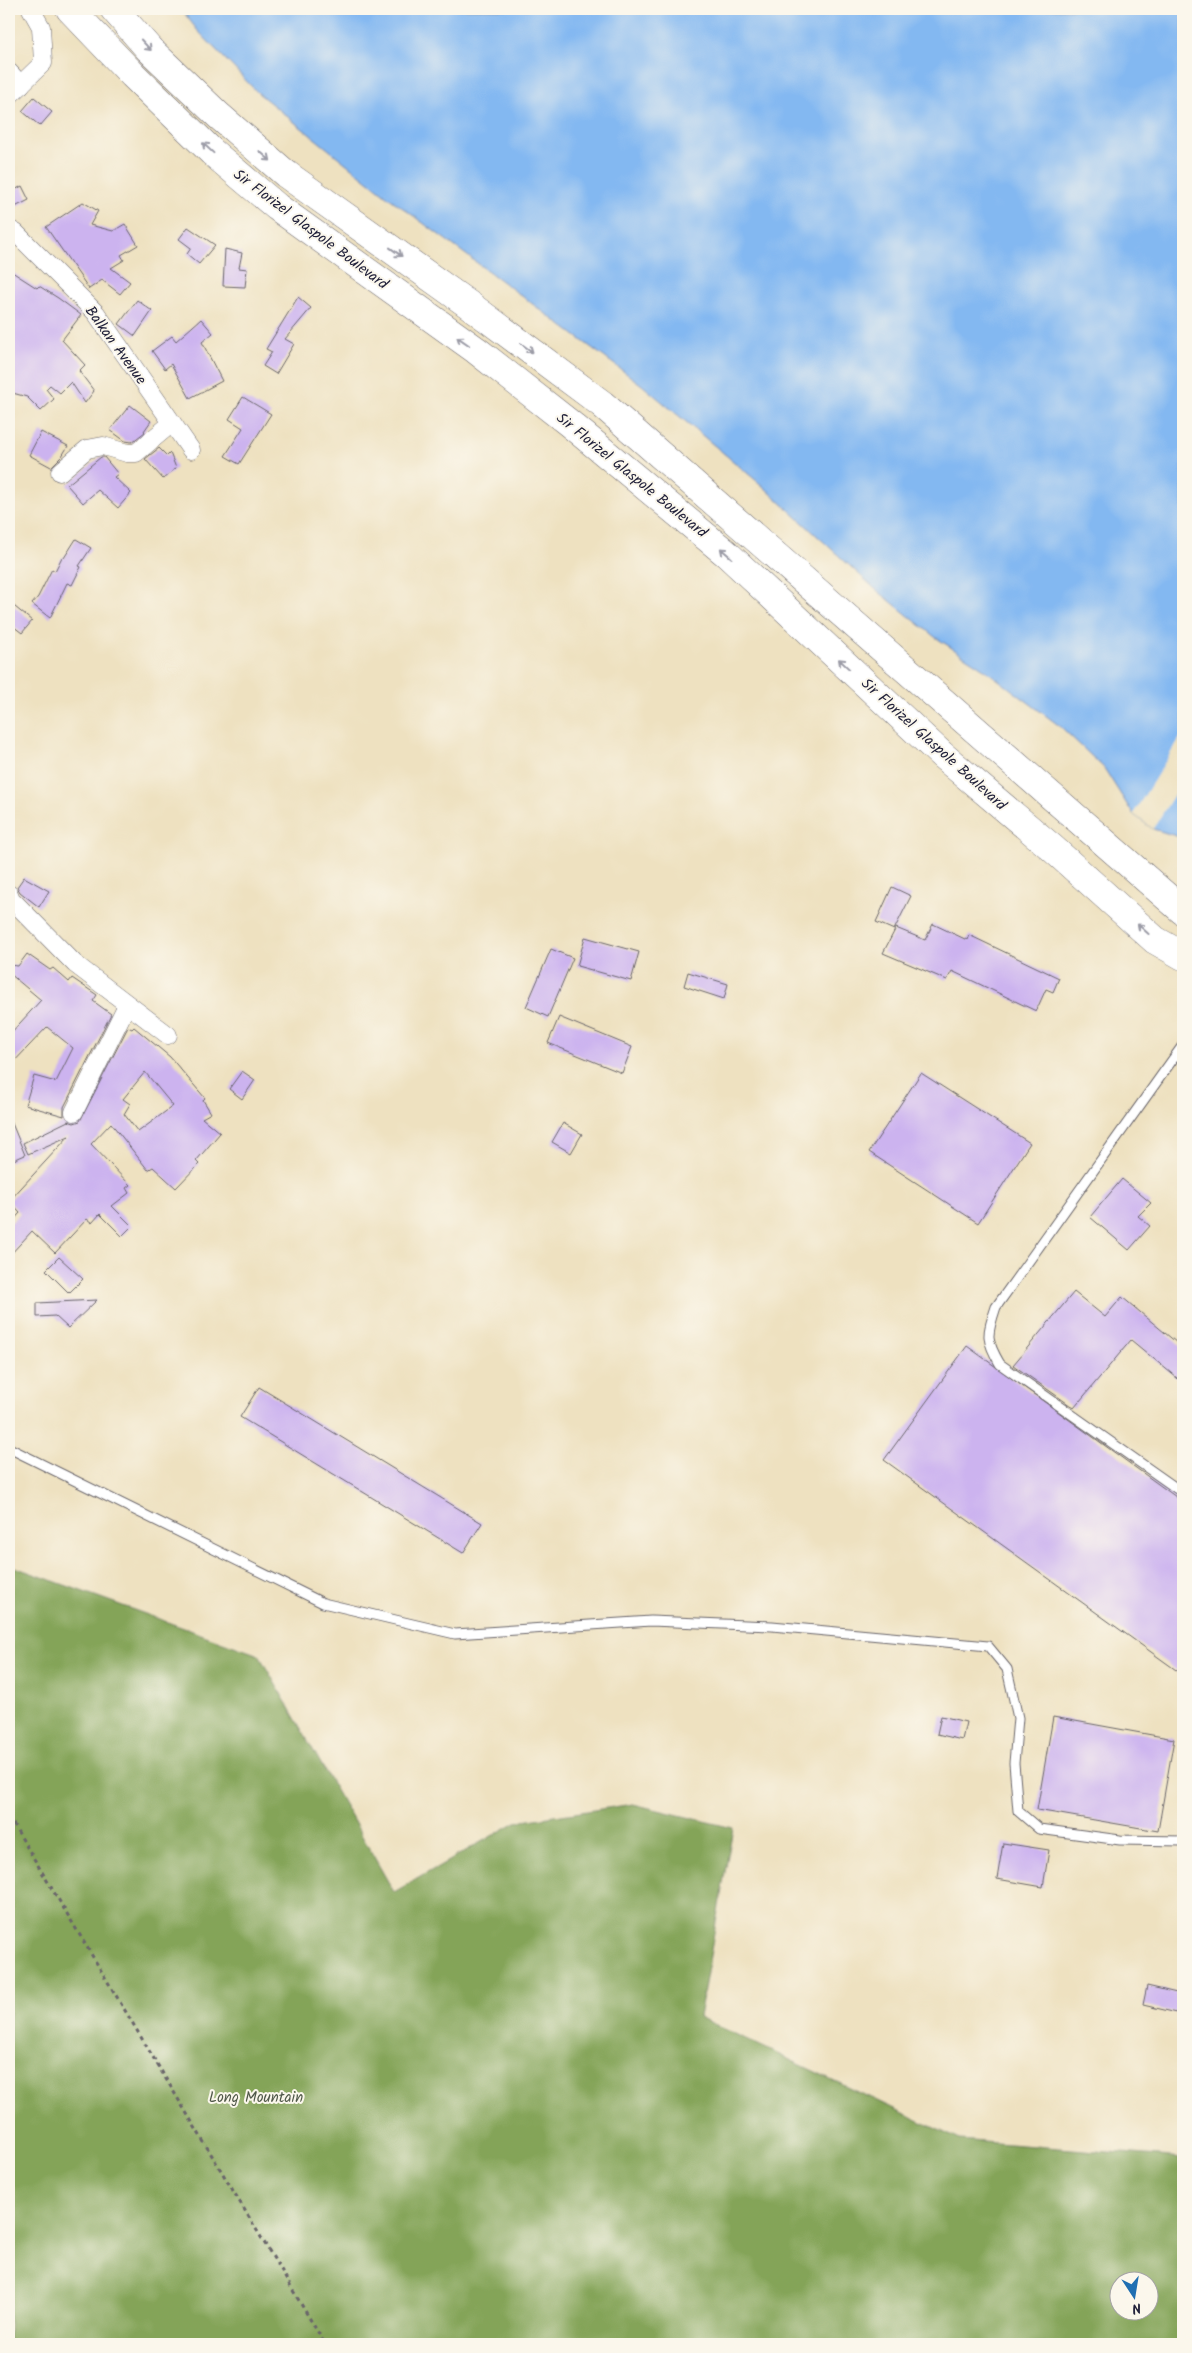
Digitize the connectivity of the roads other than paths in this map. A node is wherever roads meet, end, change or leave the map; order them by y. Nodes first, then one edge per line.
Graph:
1 (31, 9) edge
2 (70, 9) edge
3 (114, 9) edge
4 (13, 85) edge
5 (9, 229) edge
6 (172, 423) junction
7 (191, 450) dead end
8 (60, 472) dead end
9 (9, 894) edge
10 (1183, 911) edge
11 (1183, 956) edge
12 (127, 1005) junction
13 (168, 1035) dead end
14 (1183, 1045) edge
15 (74, 1112) dead end
16 (9, 1448) edge
17 (1183, 1493) edge
18 (1183, 1841) edge

1 - 4 street
11 -> 2 highway, Sir Florizel Glaspole Boulevard
3 -> 10 highway, Sir Florizel Glaspole Boulevard
5 - 6 street, Balkan Avenue
6 - 7 street, Balkan Avenue
6 - 8 street
9 - 12 street
12 - 13 street
12 - 15 street
14 - 17 lane
16 - 18 lane

